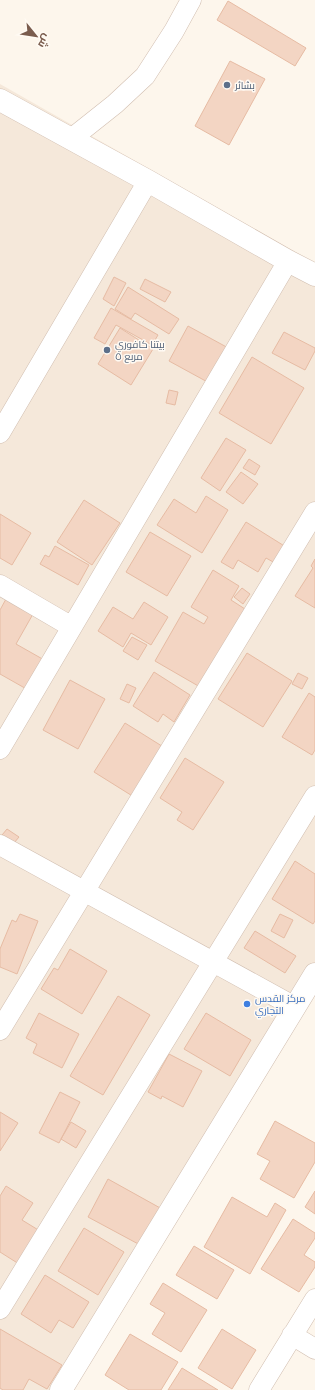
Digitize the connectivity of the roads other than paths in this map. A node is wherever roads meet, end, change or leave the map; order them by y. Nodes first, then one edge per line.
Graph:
1 (191, 0) edge
2 (0, 100) edge
3 (71, 139) junction
4 (148, 181) junction
5 (288, 261) junction
6 (315, 275) edge
7 (0, 433) edge
8 (315, 512) edge
9 (0, 585) edge
10 (72, 626) junction
11 (0, 749) edge
12 (315, 796) edge
13 (0, 845) edge
14 (84, 891) junction
15 (213, 962) junction
16 (315, 974) edge
17 (295, 1007) junction
18 (0, 1030) edge
19 (315, 1299) edge
20 (0, 1308) edge
21 (292, 1335) junction
22 (315, 1349) edge
23 (61, 1390) edge
24 (259, 1390) edge

1 - 3 street
2 - 3 street
3 - 4 street
4 - 5 street
4 - 7 street
5 - 6 street
5 - 10 street
8 - 14 street
9 - 10 street
10 - 11 street
12 - 15 street
13 - 14 street
14 - 15 street
14 - 18 street
15 - 17 street
15 - 20 street
16 - 17 street
17 - 23 street
19 - 21 street
21 - 22 street
21 - 24 street

